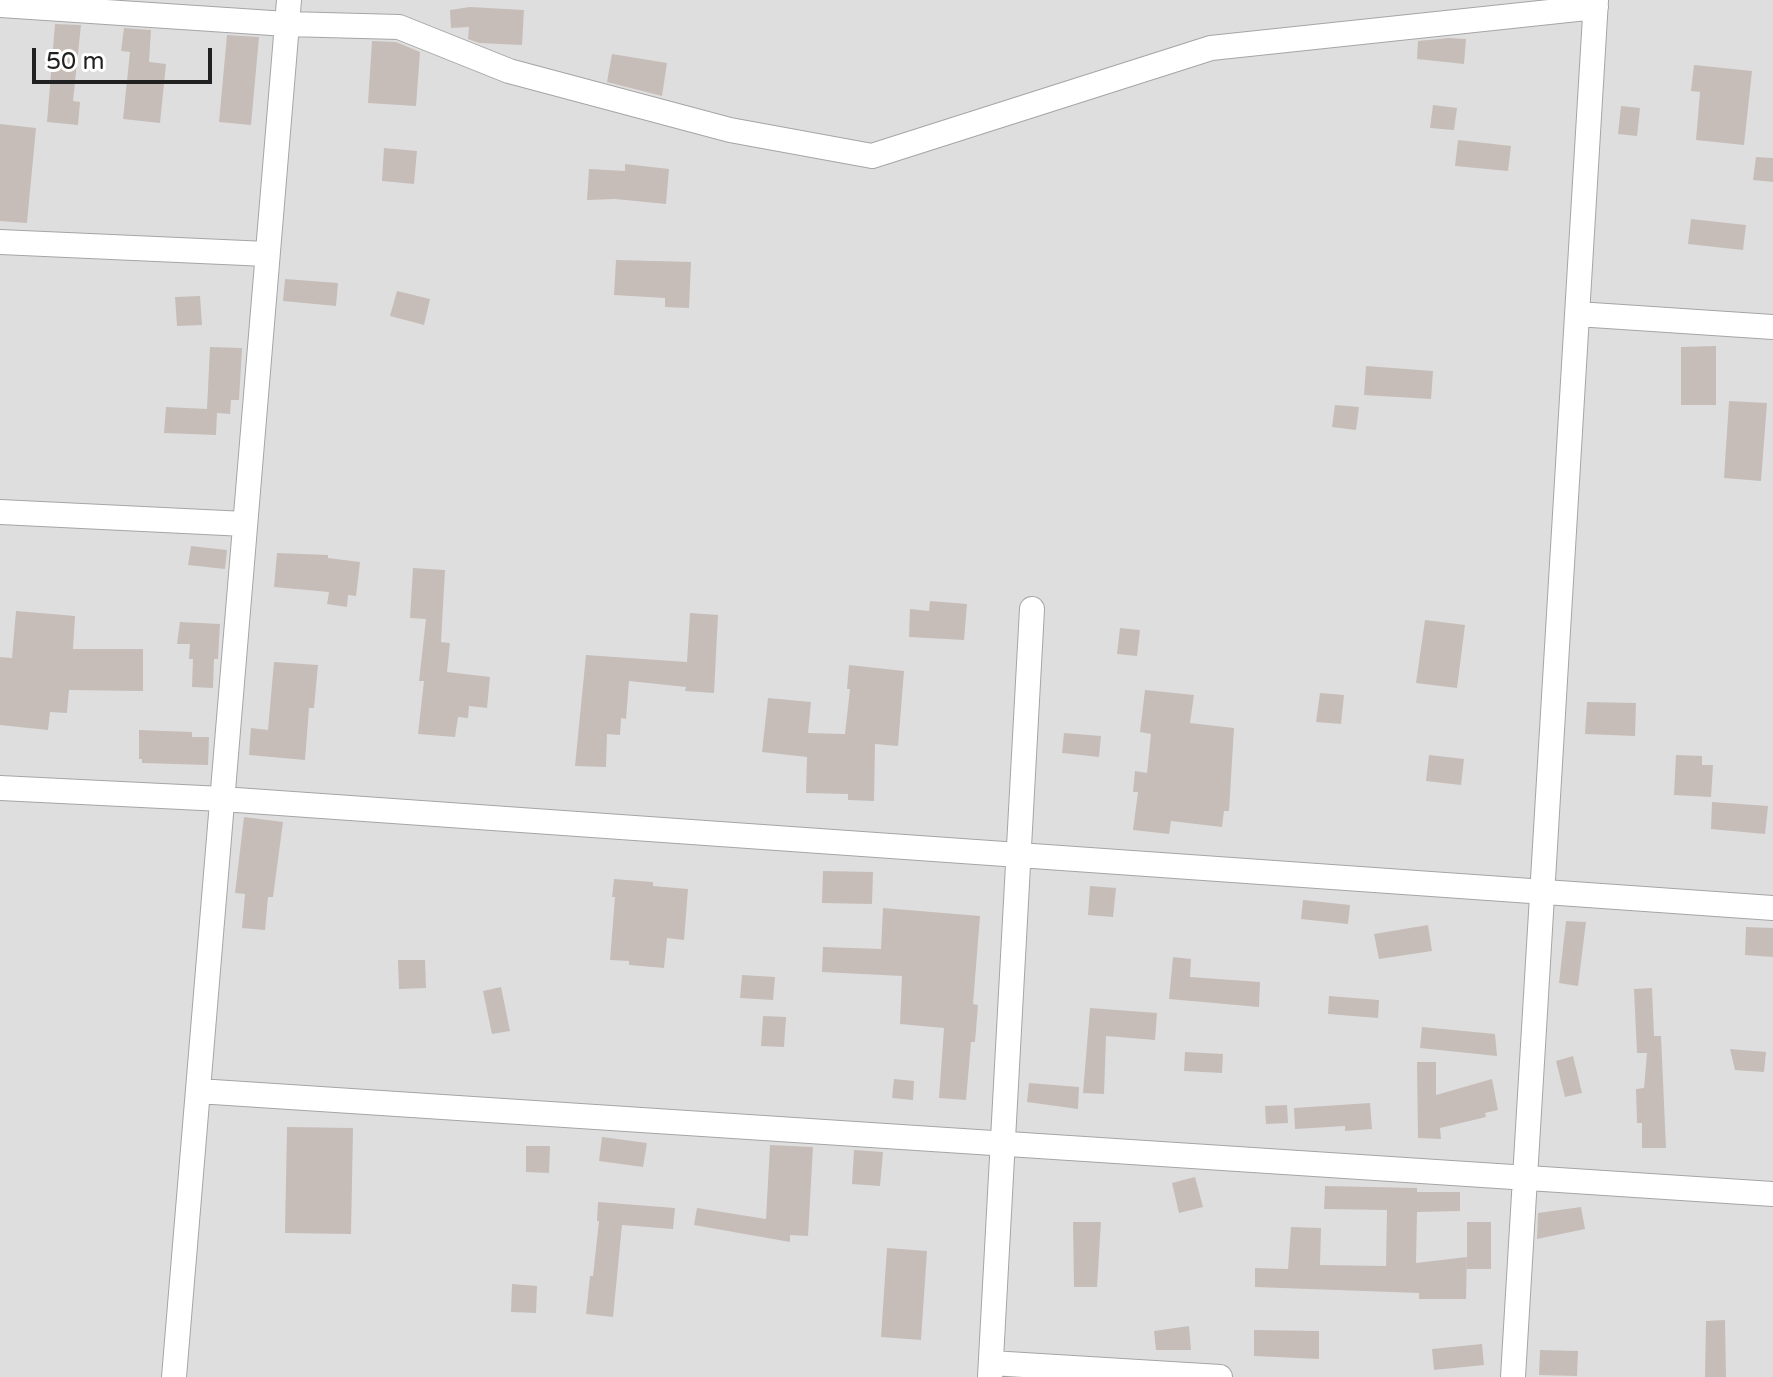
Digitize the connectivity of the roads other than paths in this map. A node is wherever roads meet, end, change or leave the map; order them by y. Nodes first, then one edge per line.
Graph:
1 (1596, 4) edge
2 (0, 5) edge
3 (288, 12) edge
4 (0, 242) edge
5 (267, 254) junction
6 (1577, 314) junction
7 (1773, 327) edge
8 (0, 512) edge
9 (245, 524) junction
10 (1032, 609) dead end
11 (0, 788) edge
12 (222, 799) junction
13 (1019, 855) junction
14 (1542, 891) junction
15 (1773, 908) edge
16 (198, 1091) junction
17 (1003, 1144) junction
18 (1525, 1178) junction
19 (1773, 1194) edge
20 (991, 1370) edge
21 (174, 1377) edge
22 (1220, 1377) edge
23 (1513, 1377) edge

1 - 3 street
1 - 6 street
2 - 3 street
3 - 5 street
4 - 5 street
5 - 9 street
6 - 7 street
6 - 14 street
8 - 9 street
9 - 12 street
10 - 13 street
11 - 12 street
12 - 13 street
12 - 16 street
13 - 14 street
13 - 17 street
14 - 15 street
14 - 18 street
16 - 17 street
16 - 21 street
17 - 18 street
17 - 20 street
18 - 19 street
18 - 23 street
20 - 22 street

